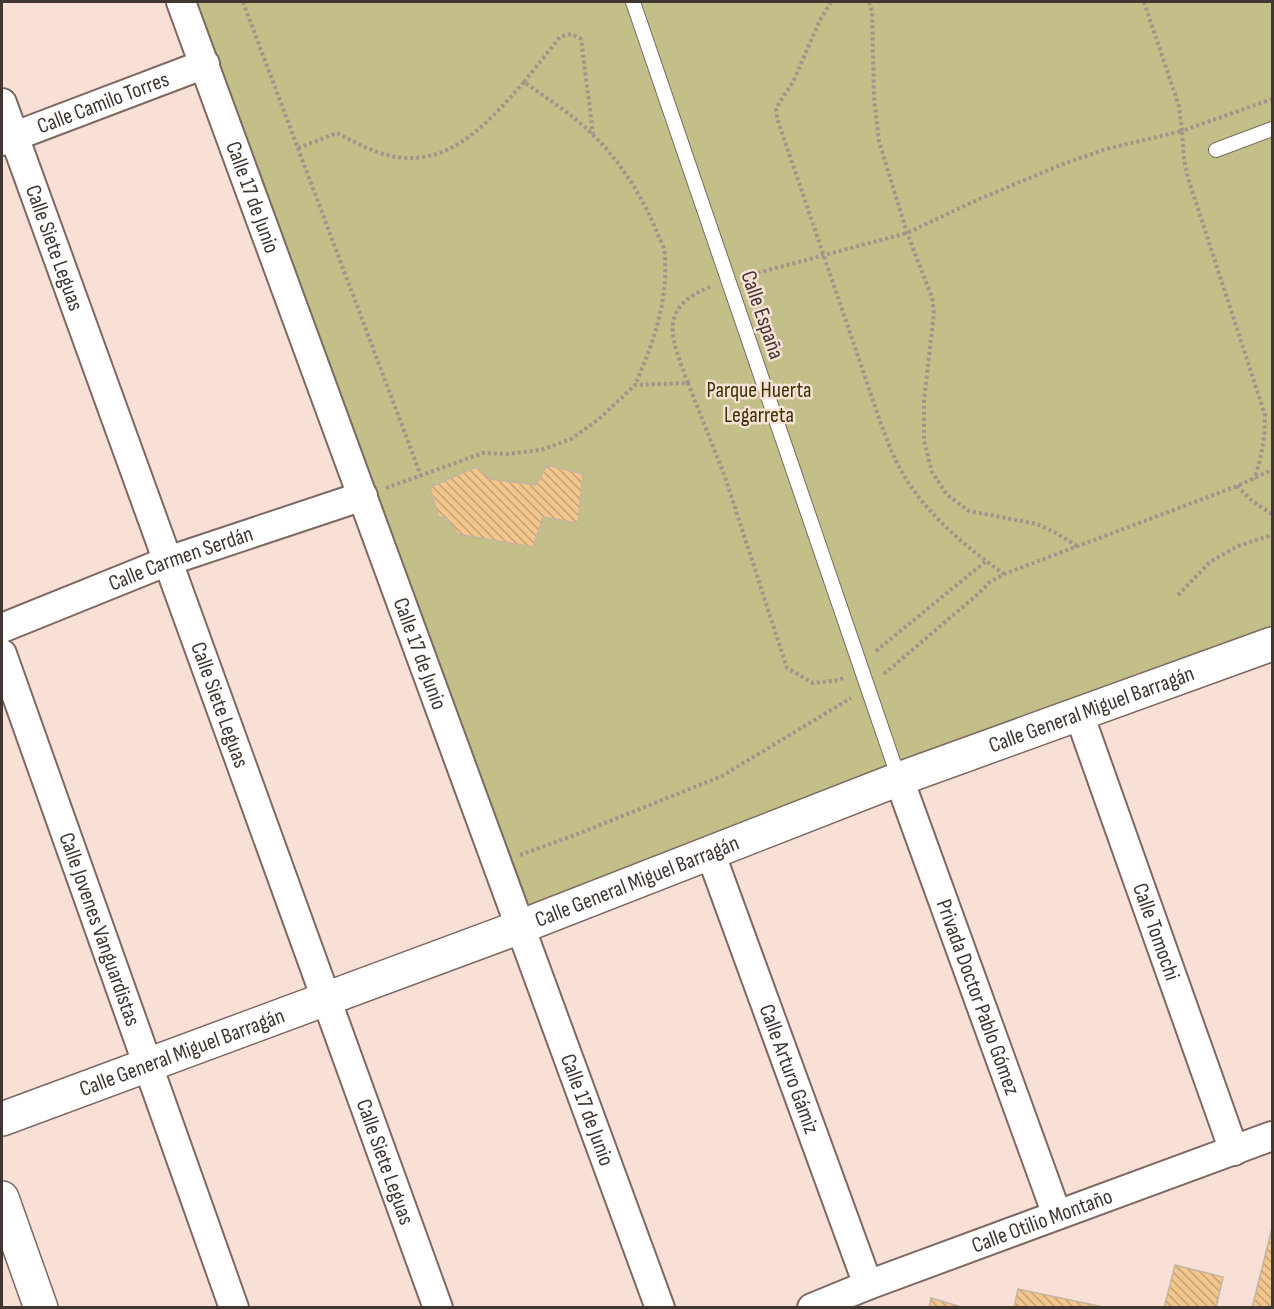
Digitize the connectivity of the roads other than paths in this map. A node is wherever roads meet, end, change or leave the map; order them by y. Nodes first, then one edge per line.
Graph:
1 (181, 2) edge
2 (633, 2) edge
3 (205, 64) junction
4 (2, 103) edge
5 (1272, 129) edge
6 (8, 139) edge
7 (1216, 150) dead end
8 (363, 496) junction
9 (168, 561) junction
10 (2, 628) edge
11 (1272, 645) edge
12 (2, 654) edge
13 (1079, 714) junction
14 (898, 779) junction
15 (710, 852) junction
16 (520, 927) junction
17 (327, 999) junction
18 (147, 1066) junction
19 (2, 1119) edge
20 (1272, 1136) edge
21 (1234, 1150) junction
22 (2, 1198) edge
23 (1057, 1215) junction
24 (868, 1285) junction
25 (41, 1308) edge
26 (234, 1308) edge
27 (438, 1308) edge
28 (660, 1308) edge
29 (812, 1308) edge

1 - 3 street, Calle 17 de Junio
2 - 14 lane, Calle España
3 - 6 street, Calle Camilo Torres
3 - 8 street, Calle 17 de Junio
4 - 6 street, Calle Siete Leguas
5 - 7 lane
6 - 9 street, Calle Siete Leguas
8 - 9 street, Calle Carmen Serdán
8 - 16 street, Calle 17 de Junio
9 - 10 street, Calle Carmen Serdán
9 - 17 street, Calle Siete Leguas
11 - 13 main road, Calle General Miguel Barragán
12 - 18 street, Calle Jovenes Vanguardistas
13 - 14 main road, Calle General Miguel Barragán
13 - 21 street, Calle Tomochi
14 - 15 main road, Calle General Miguel Barragán
14 - 23 street, Privada Doctor Pablo Gómez
15 - 16 main road, Calle General Miguel Barragán
15 - 24 street, Calle Arturo Gámiz
16 - 17 main road, Calle General Miguel Barragán
16 - 28 street, Calle 17 de Junio
17 - 18 main road, Calle General Miguel Barragán
17 - 27 street, Calle Siete Leguas
18 - 19 main road, Calle General Miguel Barragán
18 - 26 street, Calle Jovenes Vanguardistas
20 - 21 street, Calle Otilio Montaño
21 - 23 street, Calle Otilio Montaño
22 - 25 main road
23 - 24 street, Calle Otilio Montaño
24 - 29 street, Calle Otilio Montaño

